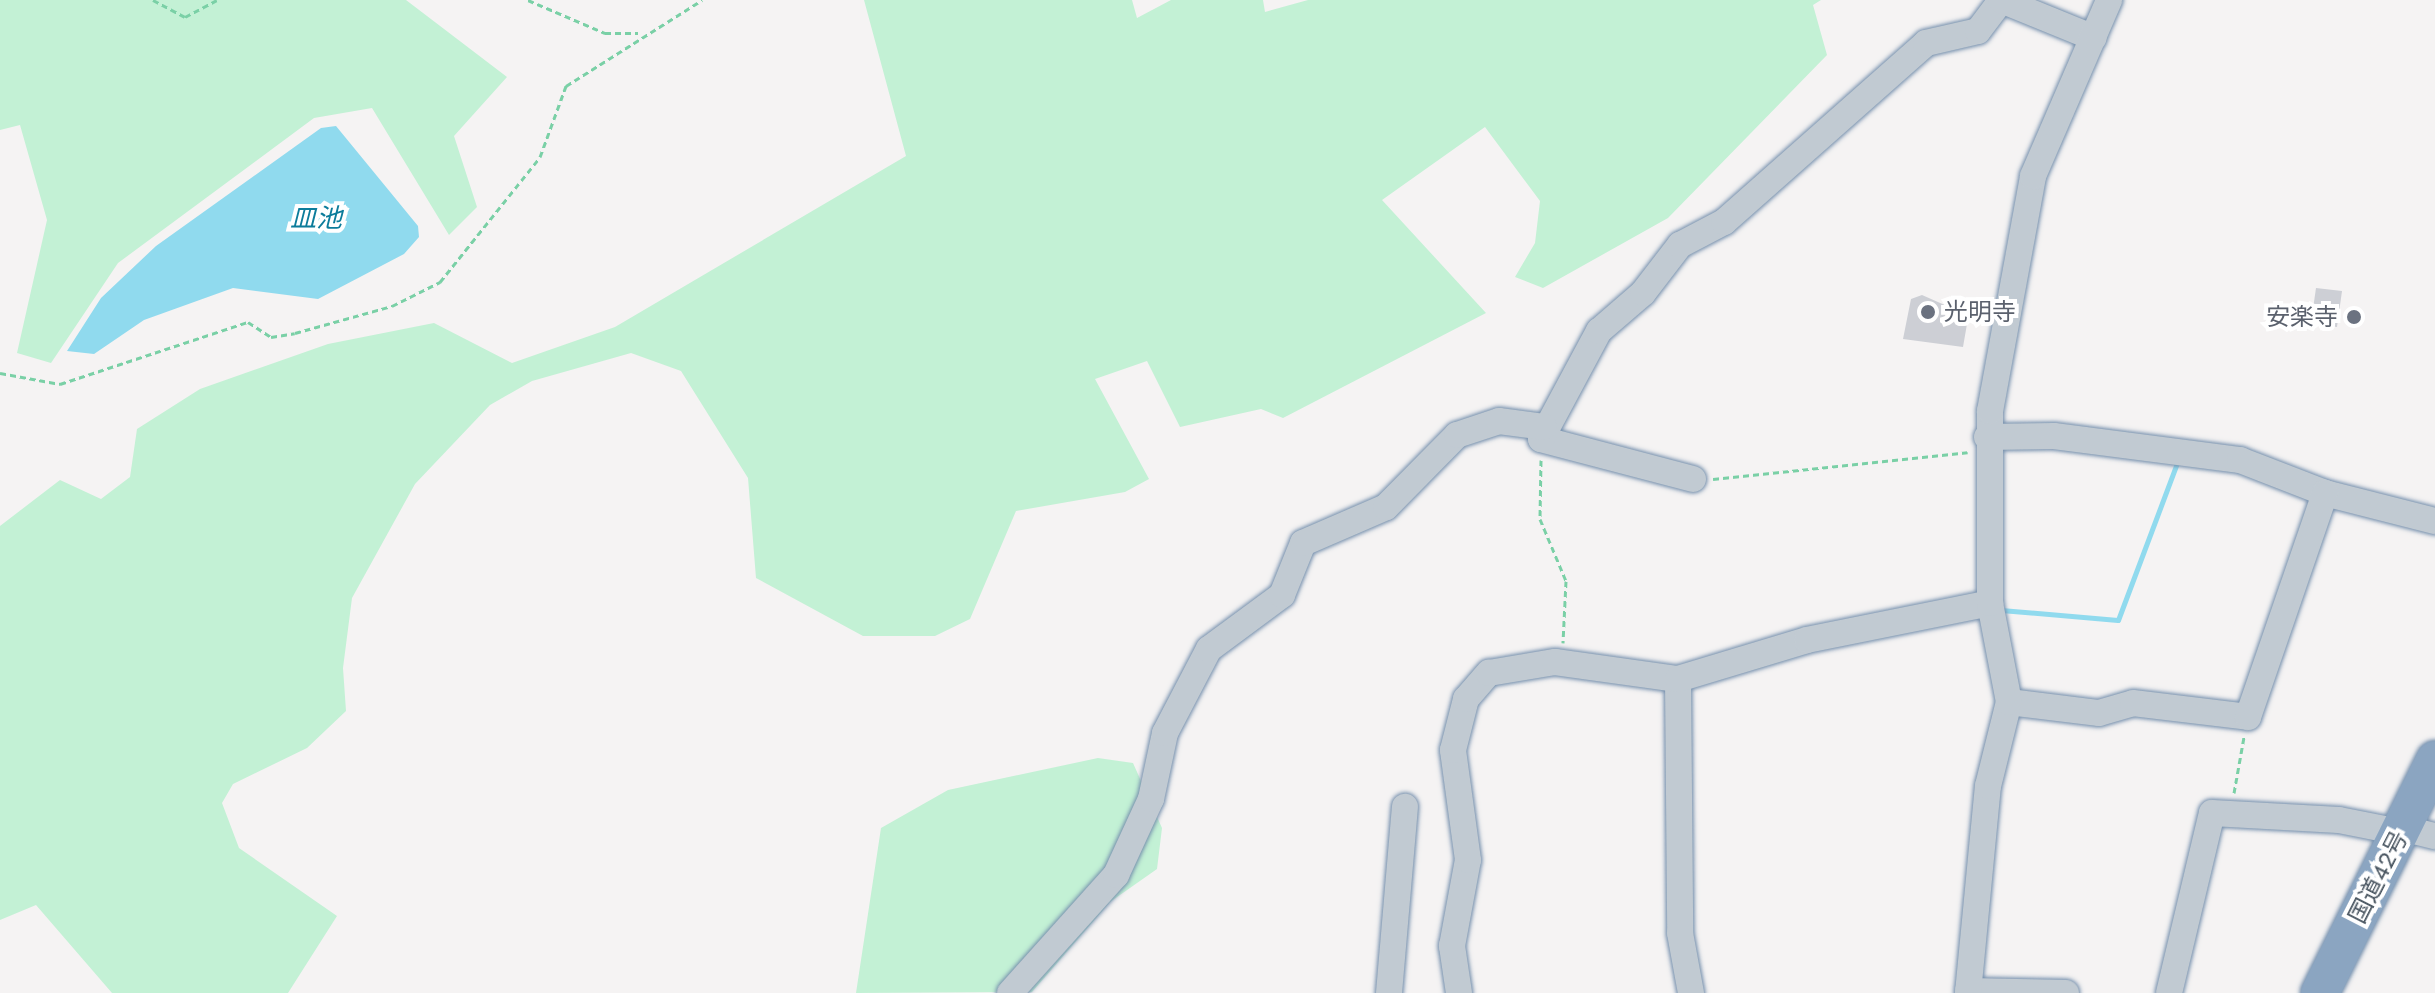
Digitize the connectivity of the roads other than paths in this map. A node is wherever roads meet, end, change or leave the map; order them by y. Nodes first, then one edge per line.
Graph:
1 (2109, 0) edge
2 (2094, 38) junction
3 (1542, 433) junction
4 (1987, 442) junction
5 (1693, 479) road end
6 (2325, 493) junction
7 (2435, 521) edge
8 (1990, 603) junction
9 (1678, 679) junction
10 (2009, 702) junction
11 (2435, 760) edge
12 (1405, 807) dead end
13 (2413, 832) edge
14 (1968, 992) edge
15 (1010, 993) edge
16 (1389, 993) edge
17 (1459, 993) edge
18 (1691, 993) edge
19 (2066, 993) edge
20 (2169, 993) edge
21 (2320, 993) edge

1 - 2 street
2 - 3 street
2 - 4 street
3 - 5 street
3 - 15 street
4 - 6 street
4 - 8 street
6 - 7 street
6 - 10 street
8 - 9 street
8 - 10 street
9 - 17 street
9 - 18 street
10 - 14 street
11 - 13 highway, 国道42号
12 - 16 street
13 - 20 street
13 - 21 highway, 国道42号
14 - 19 street

